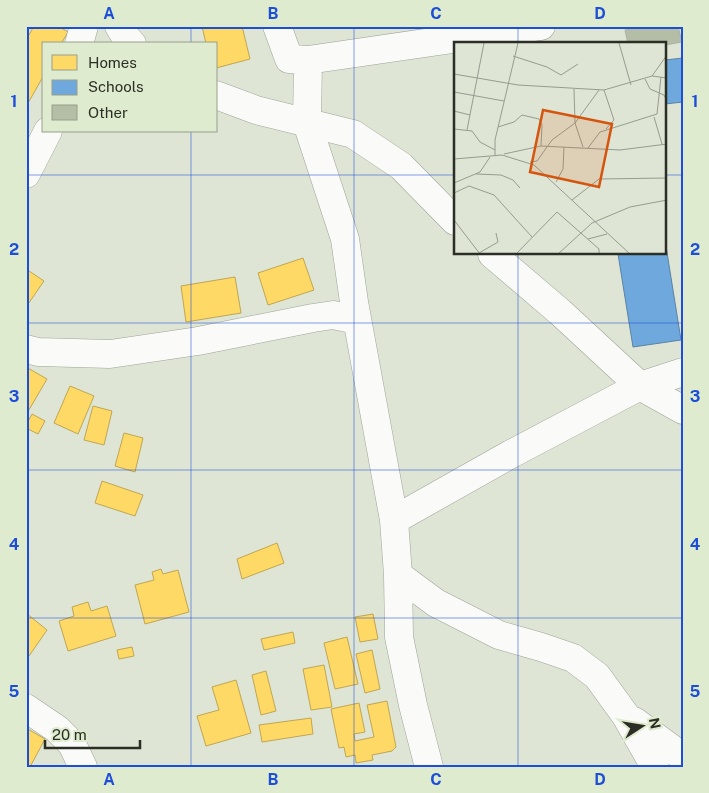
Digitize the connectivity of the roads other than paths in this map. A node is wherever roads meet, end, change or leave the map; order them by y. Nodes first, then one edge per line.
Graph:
1 (84, 26) edge
2 (119, 26) edge
3 (277, 26) edge
4 (542, 26) edge
5 (80, 42) edge
6 (130, 42) edge
7 (308, 60) junction
8 (218, 96) edge
9 (307, 122) junction
10 (47, 132) edge
11 (26, 174) edge
12 (454, 220) edge
13 (493, 255) edge
14 (357, 320) junction
15 (26, 349) edge
16 (683, 372) edge
17 (640, 386) junction
18 (683, 410) edge
19 (394, 520) junction
20 (398, 575) junction
21 (26, 708) edge
22 (626, 716) junction
23 (683, 757) edge
24 (83, 767) edge
25 (429, 767) edge
26 (655, 767) edge

1 - 5 street
2 - 6 street
3 - 7 street
4 - 7 street
7 - 9 street
8 - 9 street
9 - 12 street
9 - 14 street
10 - 11 street
13 - 17 street
14 - 15 street
14 - 19 street
16 - 17 street
17 - 18 street
17 - 19 street
19 - 20 street
20 - 22 street
20 - 25 street
21 - 24 street
22 - 23 street
22 - 26 street

